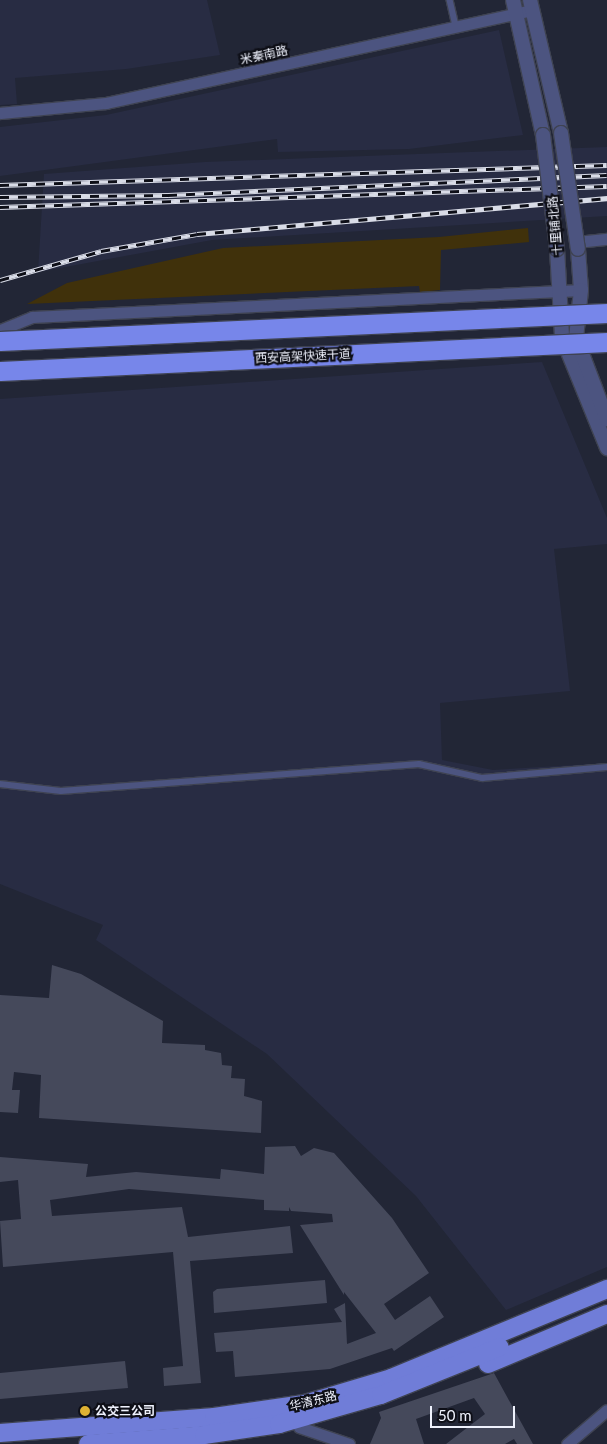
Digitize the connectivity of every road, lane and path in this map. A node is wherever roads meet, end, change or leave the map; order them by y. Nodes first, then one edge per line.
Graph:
1 (450, 0) edge
2 (513, 0) edge
3 (531, 5) edge
4 (516, 14) junction
5 (456, 27) junction
6 (0, 113) edge
7 (607, 239) edge
8 (578, 246) junction
9 (581, 290) junction
10 (560, 291) junction
11 (607, 313) edge
12 (0, 330) edge
13 (0, 341) edge
14 (607, 342) edge
15 (0, 371) edge
16 (607, 419) edge
17 (607, 448) edge
18 (607, 767) edge
19 (0, 784) edge
20 (607, 1278) edge
21 (607, 1289) edge
22 (607, 1302) edge
23 (607, 1314) edge
24 (607, 1410) edge
25 (180, 1420) junction
26 (299, 1427) junction
27 (0, 1433) edge
28 (201, 1440) edge
29 (88, 1444) edge
30 (349, 1444) edge
31 (568, 1444) edge

1 - 5 lane
2 - 4 street, 十里铺北路
3 - 4 street, 米秦南路
3 - 8 street, 十里铺北路, bridge
4 - 5 street, 米秦南路
4 - 10 street, 十里铺北路, bridge
5 - 6 street, 米秦南路
7 - 8 street
8 - 9 street, 十里铺北路
9 - 10 street
9 - 16 street, 十里铺北路
10 - 12 street
10 - 17 street, 十里铺北路
11 - 13 highway, bridge
14 - 15 highway, 西安高架快速干道, bridge
18 - 19 lane
20 - 25 main road
21 - 25 main road, 华清东路
22 - 28 main road, 华清东路
23 - 26 main road
24 - 31 street
25 - 27 main road, 华清东路
26 - 28 main road
26 - 30 street
28 - 29 main road, 华清东路

